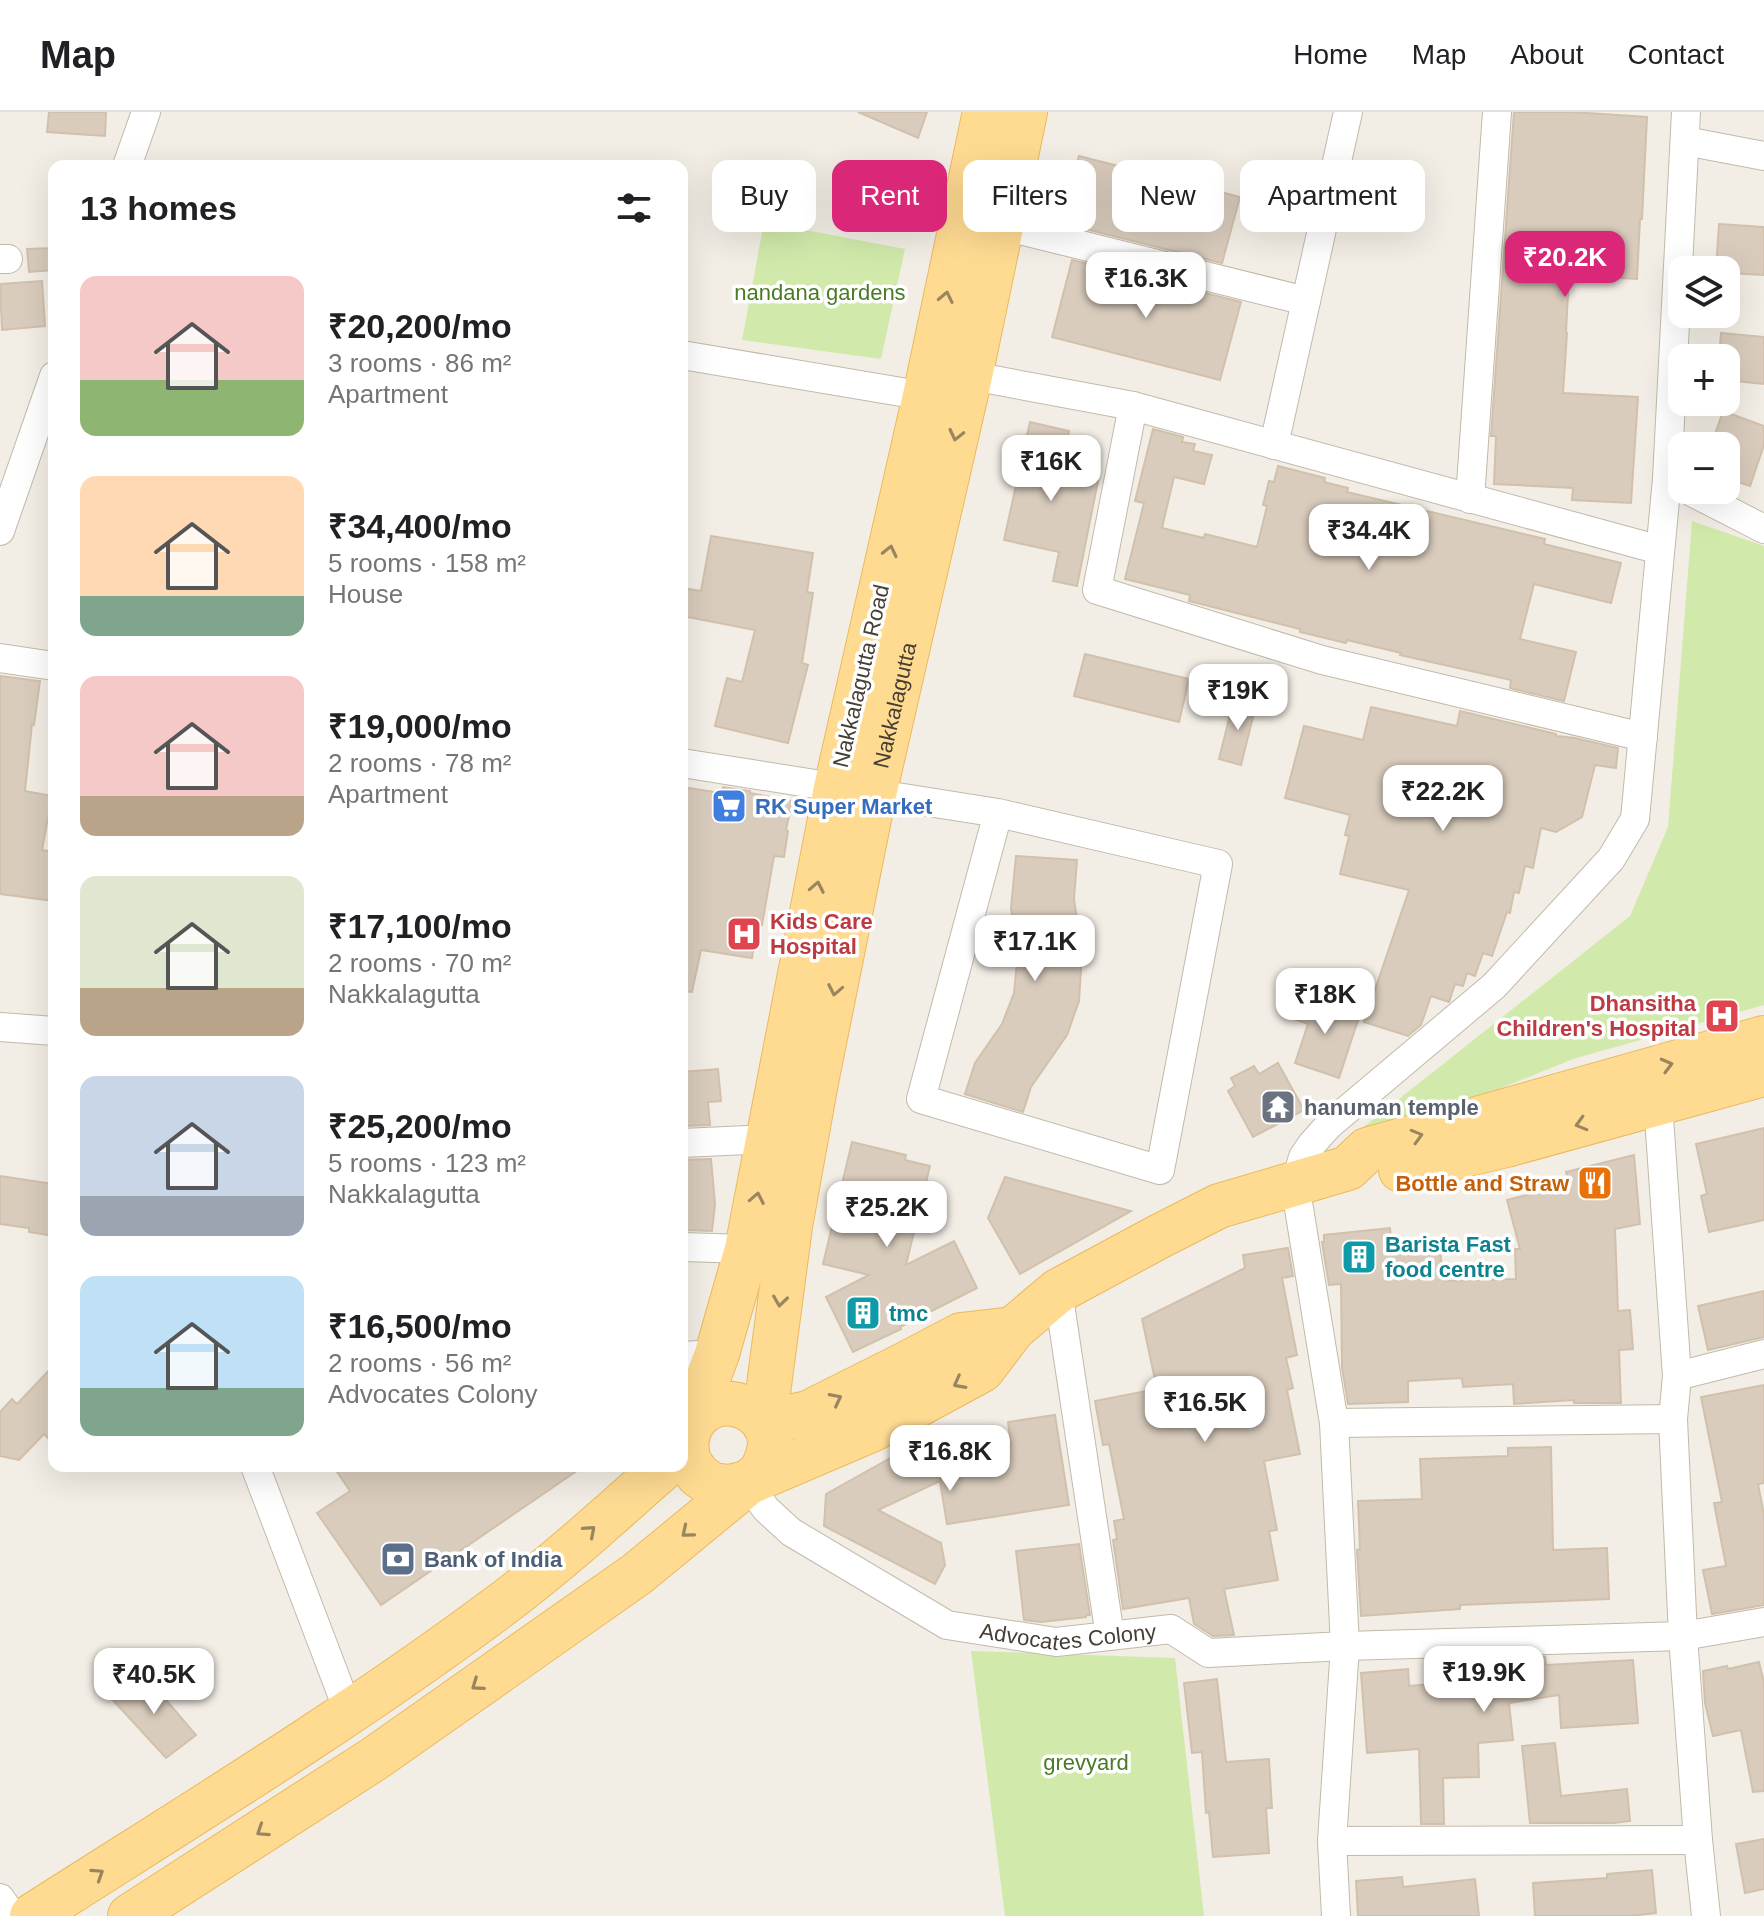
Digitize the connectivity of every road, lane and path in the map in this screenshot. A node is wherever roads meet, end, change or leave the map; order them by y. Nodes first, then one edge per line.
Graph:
1 (146, 112) edge
2 (985, 112) edge
3 (1025, 112) edge
4 (1348, 112) edge
5 (1497, 112) edge
6 (1686, 112) edge
7 (1685, 141) junction
8 (1764, 156) edge
9 (129, 160) edge
10 (1014, 160) edge
11 (997, 232) edge
12 (1028, 232) edge
13 (1306, 301) junction
14 (688, 356) edge
15 (942, 380) junction
16 (48, 393) edge
17 (1133, 406) junction
18 (1680, 432) edge
19 (1274, 445) junction
20 (1470, 499) junction
21 (1673, 504) edge
22 (1716, 504) edge
23 (1764, 529) edge
24 (0, 531) edge
25 (1660, 550) junction
26 (0, 658) edge
27 (48, 665) edge
28 (1643, 737) junction
29 (688, 764) edge
30 (855, 791) junction
31 (998, 813) junction
32 (0, 1027) edge
33 (48, 1031) edge
34 (1764, 1038) edge
35 (1764, 1074) edge
36 (1658, 1103) junction
37 (768, 1139) junction
38 (688, 1143) edge
39 (1348, 1168) junction
40 (1295, 1184) junction
41 (688, 1247) edge
42 (747, 1249) junction
43 (1058, 1291) junction
44 (1013, 1329) junction
45 (1764, 1354) edge
46 (699, 1355) edge
47 (1677, 1376) junction
48 (1673, 1419) junction
49 (688, 1421) edge
50 (764, 1423) junction
51 (1334, 1423) junction
52 (688, 1430) edge
53 (688, 1460) edge
54 (257, 1472) edge
55 (658, 1472) edge
56 (747, 1483) junction
57 (1764, 1622) edge
58 (1110, 1636) junction
59 (1683, 1636) junction
60 (1345, 1646) junction
61 (349, 1713) junction
62 (1698, 1840) junction
63 (1332, 1841) junction
64 (0, 1898) edge
65 (13, 1916) edge
66 (32, 1916) edge
67 (130, 1916) edge
68 (1336, 1916) edge
69 (1706, 1916) edge

1 - 9 street
15 -> 2 main road
3 - 10 main road, Nakkalagutta
4 - 13 street
5 - 20 street
6 - 7 street
7 - 8 street
7 - 18 street
11 - 15 main road, Nakkalagutta
12 - 13 street
13 - 19 street
14 - 15 street
15 - 17 street
15 - 30 main road, Nakkalagutta
16 - 24 street
17 - 19 street
17 - 28 street
19 - 20 street
20 - 25 street
21 - 25 street
22 - 23 street
25 - 28 street
26 - 27 street
28 - 40 street
29 - 30 street
30 - 31 street
37 -> 30 main road, Nakkalagutta Road
30 -> 50 main road, Nakkalagutta
31 - 31 street
32 - 33 street
39 -> 34 main road
35 - 36 main road
36 -> 39 main road
36 - 47 street
37 - 38 street
42 -> 37 main road, Nakkalagutta Road
39 - 40 main road
40 - 43 main road
40 - 51 street
41 - 42 street
42 - 46 main road, Nakkalagutta Road
43 - 44 main road
43 - 58 street
50 -> 44 main road
44 -> 56 main road
45 - 47 street
46 - 49 main road, Nakkalagutta Road
47 - 48 street
48 - 51 street
48 - 59 street
50 - 52 main road
50 - 56 main road
51 - 60 street
53 - 56 main road
54 - 61 street
61 -> 55 main road
56 - 58 street, Advocates Colony
56 -> 67 main road
57 - 59 street, Advocates Colony
58 - 60 street, Advocates Colony
59 - 60 street, Advocates Colony
59 - 62 street
60 - 63 street
66 -> 61 main road
62 - 63 street
62 - 69 street
63 - 68 street
64 - 65 street

